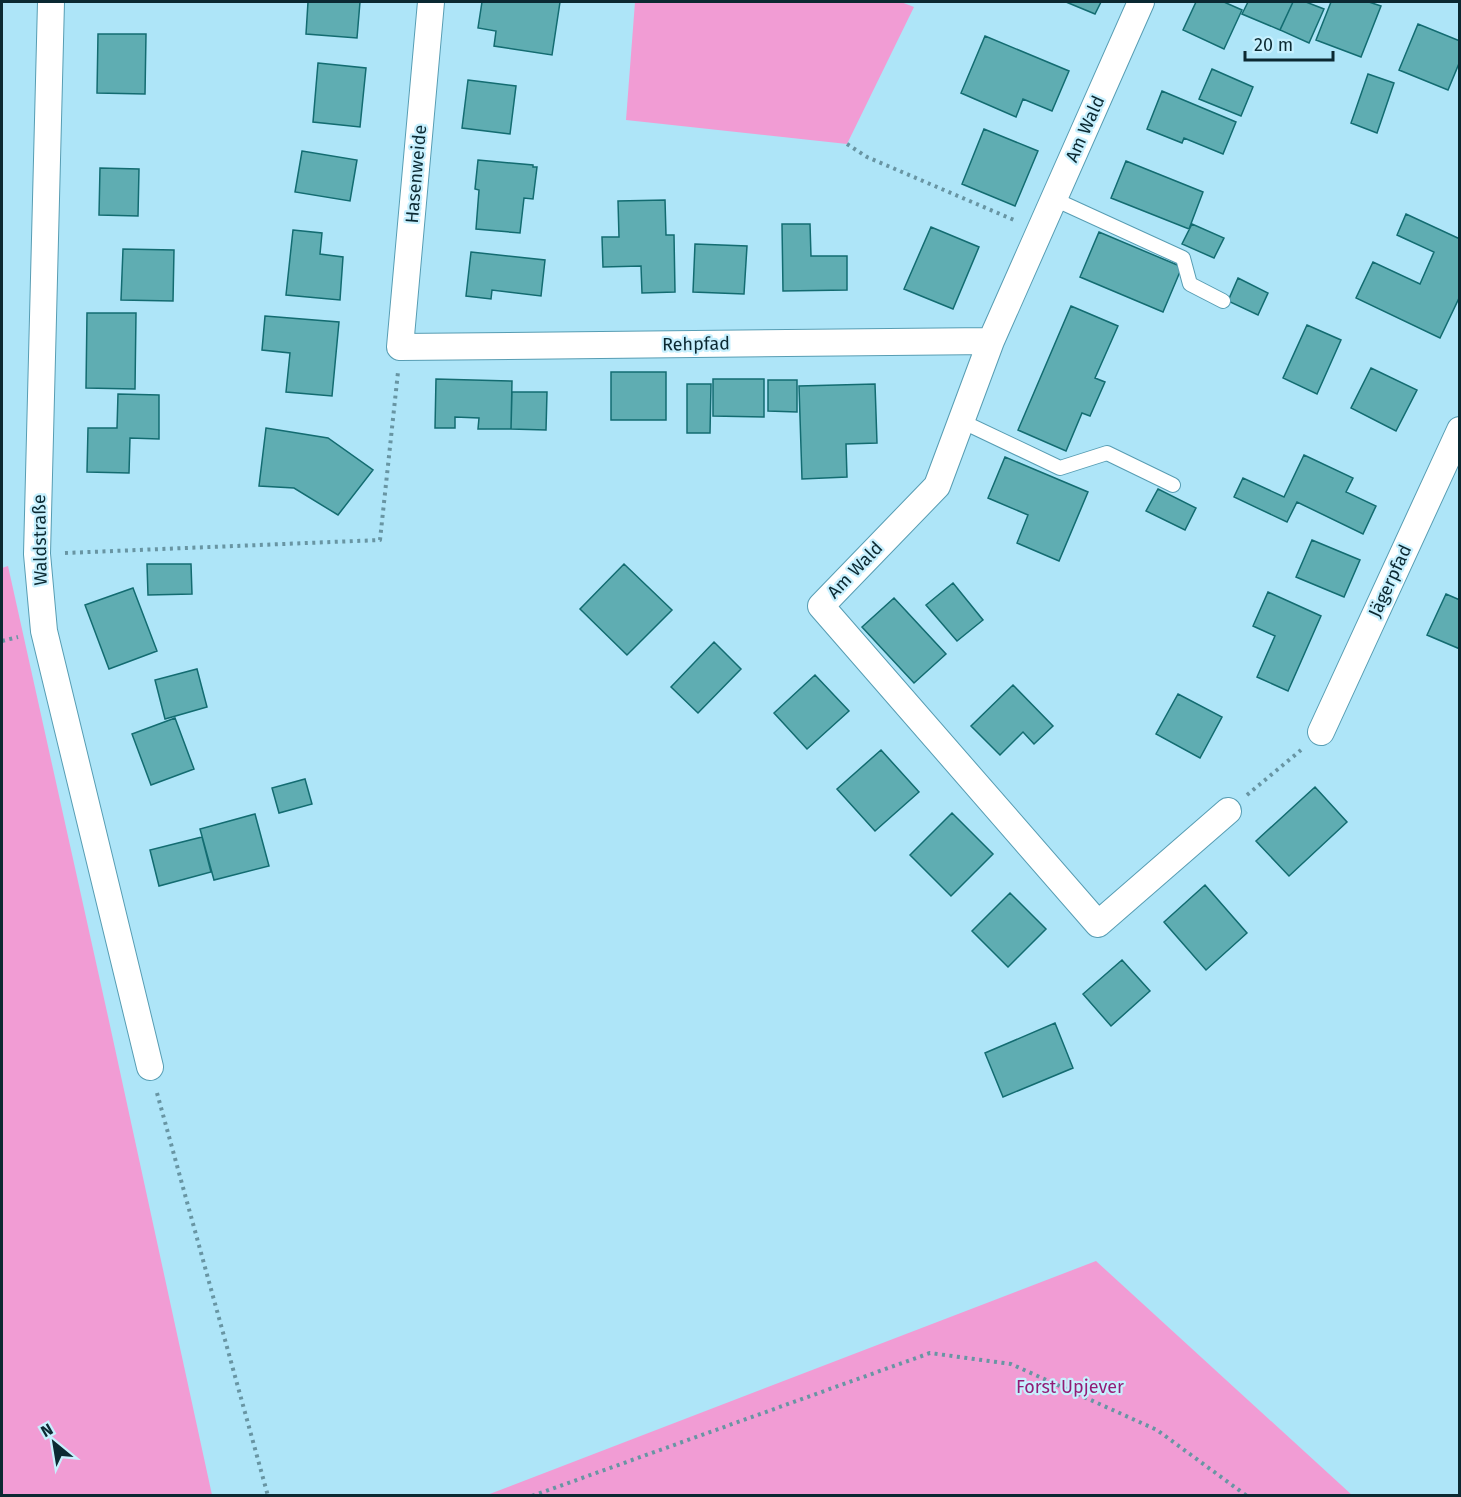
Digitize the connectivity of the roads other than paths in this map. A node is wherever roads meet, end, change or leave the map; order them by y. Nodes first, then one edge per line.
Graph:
1 (51, 2) edge
2 (431, 2) edge
3 (1141, 2) edge
4 (1054, 199) junction
5 (1223, 301) dead end
6 (991, 341) junction
7 (400, 347) joint
8 (961, 421) junction
9 (1460, 430) edge
10 (1173, 485) dead end
11 (1321, 732) road end
12 (1228, 811) road end
13 (150, 1067) road end

1 - 13 street, Waldstraße
2 - 7 street, Hasenweide
3 - 4 street, Am Wald
4 - 5 lane
4 - 6 street, Am Wald
6 - 7 street, Rehpfad
6 - 8 street, Am Wald
8 - 10 lane
8 - 12 street, Am Wald
9 - 11 street, Jägerpfad

